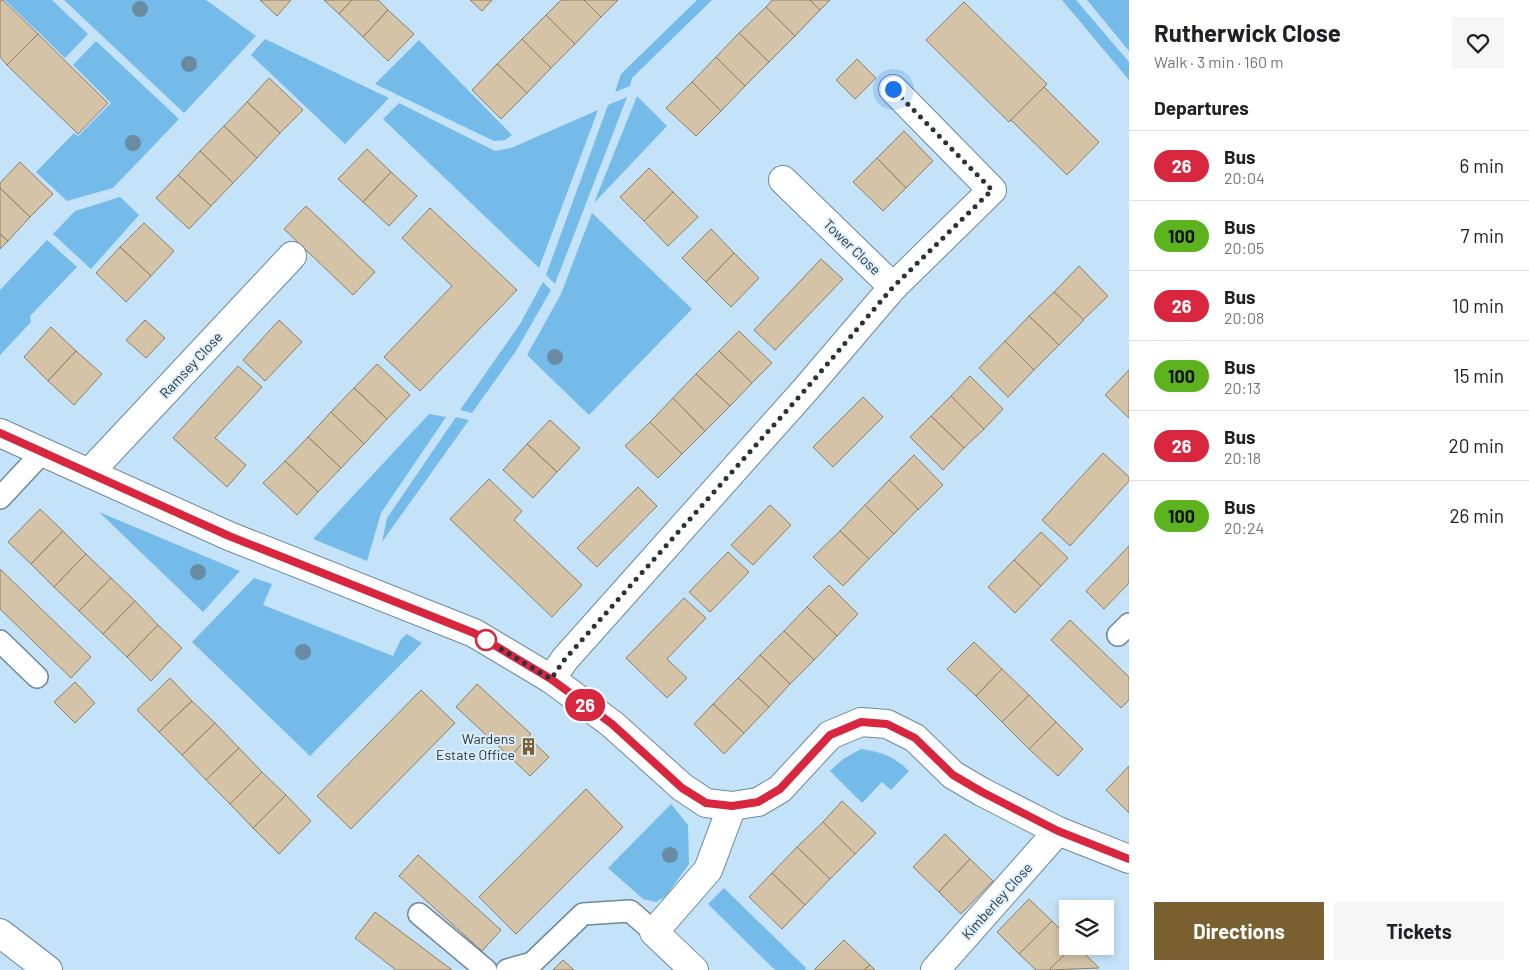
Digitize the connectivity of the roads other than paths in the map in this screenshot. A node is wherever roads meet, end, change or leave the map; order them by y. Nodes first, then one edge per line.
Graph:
1 (893, 89) dead end
2 (783, 180) dead end
3 (292, 256) dead end
4 (893, 287) junction
5 (0, 433) edge
6 (42, 453) junction
7 (89, 474) junction
8 (0, 498) edge
9 (0, 641) edge
10 (37, 677) dead end
11 (551, 679) junction
12 (732, 806) junction
13 (1058, 831) junction
14 (1129, 859) edge
15 (419, 914) dead end
16 (654, 932) junction
17 (0, 933) edge
18 (48, 970) edge
19 (486, 970) edge
20 (507, 970) edge
21 (694, 970) edge
22 (934, 970) edge

1 - 4 street
2 - 4 street, Tower Close
3 - 7 street, Ramsey Close
4 - 11 street
5 - 6 street
6 - 7 street
6 - 8 lane
7 - 11 street
9 - 10 lane
11 - 12 street
12 - 13 street
12 - 16 street
13 - 14 street
13 - 22 street, Kimberley Close
15 - 19 lane
16 - 20 lane
16 - 21 street
17 - 18 street

